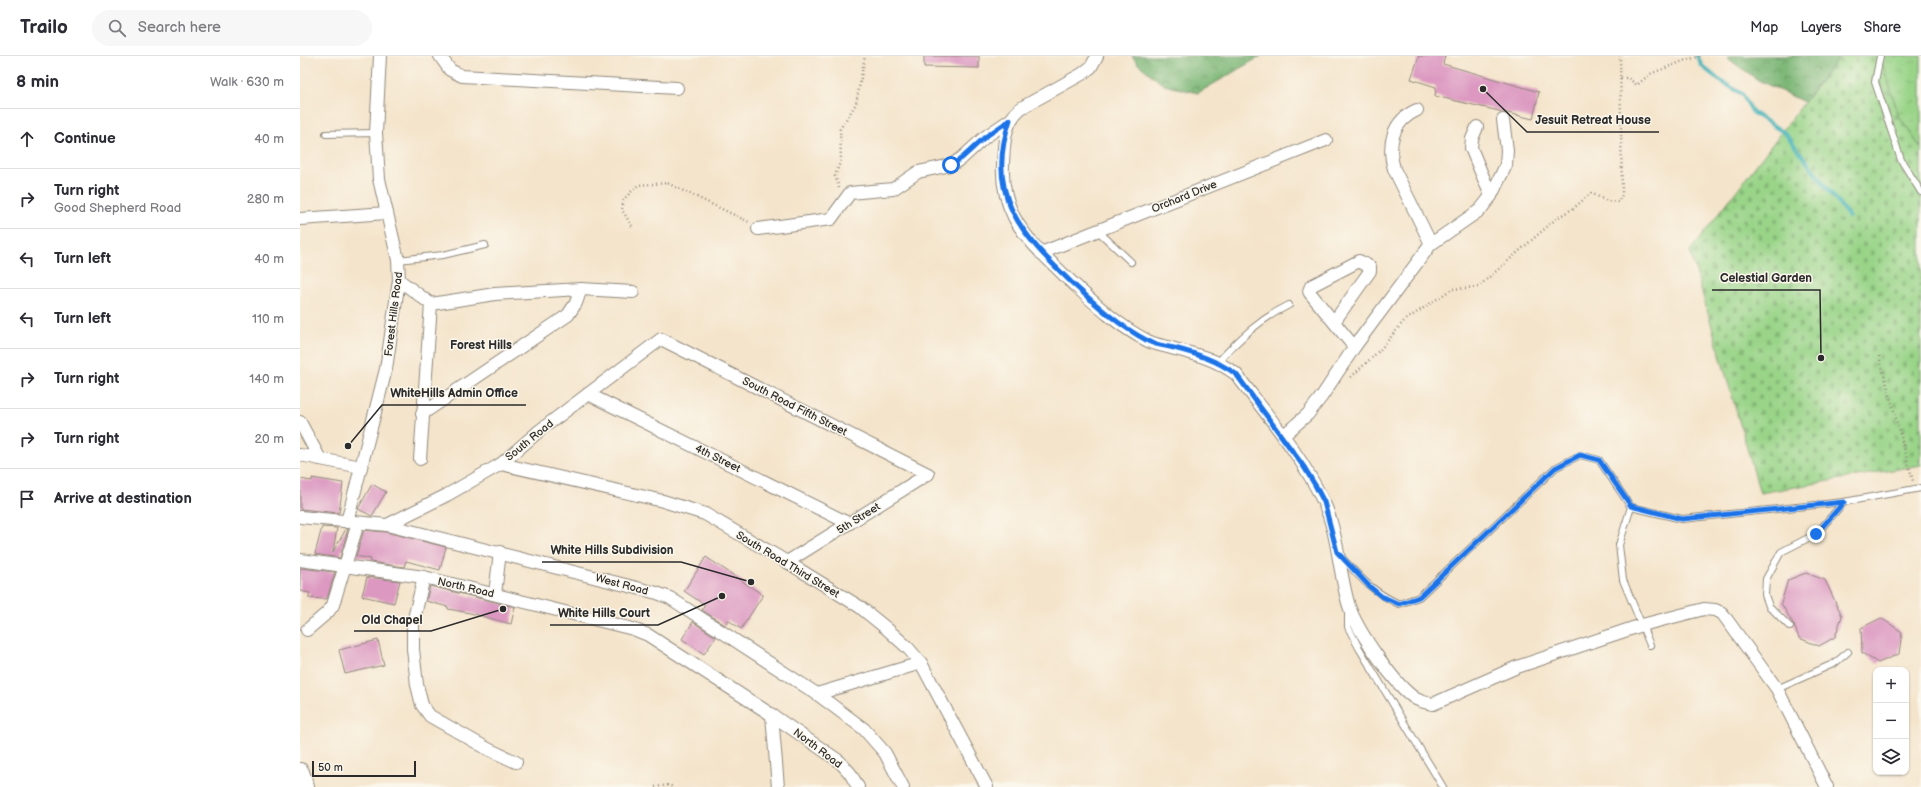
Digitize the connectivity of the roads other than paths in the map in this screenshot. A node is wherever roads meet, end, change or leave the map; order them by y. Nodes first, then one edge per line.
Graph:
1 (380, 56) edge
2 (440, 56) edge
3 (1098, 56) edge
4 (1880, 56) edge
5 (677, 88) dead end
6 (1417, 110) dead end
7 (1010, 120) junction
8 (1503, 120) dead end
9 (1477, 127) dead end
10 (376, 133) junction
11 (326, 134) dead end
12 (1326, 140) dead end
13 (1921, 192) edge
14 (1491, 196) junction
15 (387, 213) junction
16 (300, 219) edge
17 (758, 229) road end
18 (1098, 231) junction
19 (1431, 244) junction
20 (485, 245) dead end
21 (1041, 253) junction
22 (398, 260) junction
23 (1131, 262) dead end
24 (399, 280) junction
25 (581, 289) junction
26 (634, 292) dead end
27 (431, 304) junction
28 (1290, 305) dead end
29 (1334, 322) junction
30 (661, 339) joint
31 (1355, 346) junction
32 (1218, 362) junction
33 (588, 394) junction
34 (422, 414) junction
35 (300, 422) edge
36 (1283, 436) junction
37 (300, 455) edge
38 (320, 459) junction
39 (420, 460) dead end
40 (501, 464) junction
41 (361, 467) junction
42 (928, 474) joint
43 (1918, 488) edge
44 (1844, 502) junction
45 (1631, 506) junction
46 (300, 517) edge
47 (353, 522) junction
48 (848, 523) junction
49 (387, 525) junction
50 (500, 552) junction
51 (1337, 552) junction
52 (300, 560) edge
53 (787, 562) junction
54 (345, 566) junction
55 (424, 577) junction
56 (495, 594) junction
57 (1350, 607) junction
58 (1642, 625) junction
59 (1790, 627) dead end
60 (306, 630) dead end
61 (1650, 645) dead end
62 (1848, 652) dead end
63 (921, 663) junction
64 (1777, 689) junction
65 (817, 694) junction
66 (772, 715) junction
67 (516, 762) dead end
68 (300, 772) edge
69 (305, 787) edge
70 (778, 787) edge
71 (858, 787) edge
72 (903, 787) edge
73 (986, 787) edge
74 (1443, 787) edge
75 (1827, 787) edge

1 - 10 street, Forest Hills Road
2 - 5 street
3 - 7 street
4 - 13 lane
6 - 19 street
7 - 17 street
7 - 21 street
8 - 14 street
9 - 14 street
10 - 11 lane
10 - 15 street, Forest Hills Road
12 - 18 street, Orchard Drive
14 - 19 street
15 - 16 street
15 - 22 street, Forest Hills Road
18 - 21 street, Orchard Drive
18 - 23 lane
19 - 31 street
20 - 22 lane
21 - 32 street
22 - 24 street, Forest Hills Road
24 - 27 street
24 - 41 street, Forest Hills Road
25 - 26 street
25 - 27 street
25 - 34 street
27 - 34 street
28 - 32 lane
29 - 29 street
29 - 31 street
30 - 33 street, South Road
30 - 42 street, South Road Fifth Street
31 - 36 street
32 - 36 street
33 - 40 street, South Road
33 - 48 street, 4th Street
34 - 39 street
35 - 38 street
36 - 51 street
37 - 38 street
38 - 41 street
40 - 49 street, South Road
40 - 53 street, South Road Third Street
41 - 47 street, Forest Hills Road
42 - 48 street, 5th Street
43 - 44 lane
44 - 45 lane
44 - 59 lane
45 - 51 lane
45 - 58 lane
46 - 47 street, West Road
47 - 49 street, West Road
47 - 54 street, Forest Hills Road
48 - 53 street, 5th Street
49 - 50 street, West Road
50 - 56 street
50 - 65 street, West Road
51 - 57 street
52 - 54 street, North Road
53 - 63 street, South Road Third Street
54 - 55 street, North Road
54 - 60 street, Forest Hills Road
55 - 56 street, North Road
55 - 67 street
56 - 66 street, North Road
57 - 58 street
57 - 74 lane
58 - 61 lane
58 - 64 street
62 - 64 lane
63 - 65 street
63 - 73 street, South Road Third Street
64 - 75 street
65 - 72 street, West Road
66 - 70 street
66 - 71 street, North Road
68 - 69 street

